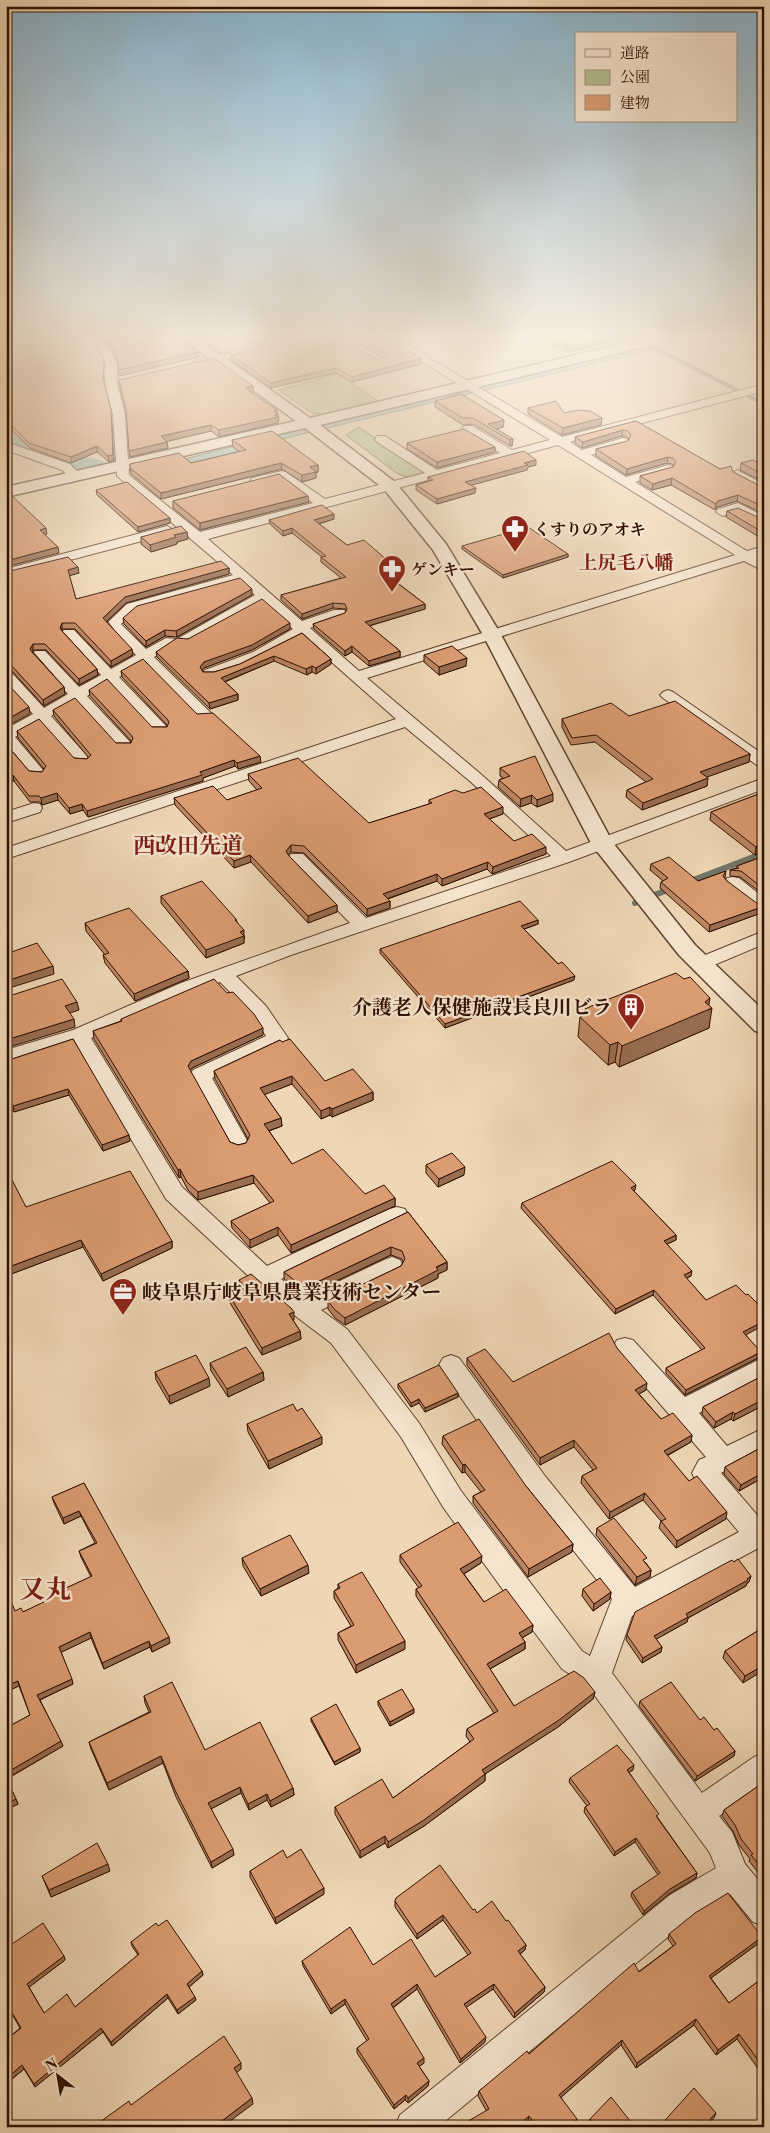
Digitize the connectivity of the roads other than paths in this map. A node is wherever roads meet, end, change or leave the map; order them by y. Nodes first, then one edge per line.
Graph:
1 (121, 435) edge
2 (283, 435) edge
3 (323, 435) edge
4 (477, 435) edge
5 (549, 435) edge
6 (579, 435) edge
7 (381, 439) dead end
8 (558, 440) junction
9 (623, 442) edge
10 (6, 446) edge
11 (508, 453) junction
12 (580, 454) junction
13 (123, 467) junction
14 (668, 468) edge
15 (433, 473) junction
16 (737, 474) edge
17 (76, 476) junction
18 (624, 481) junction
19 (244, 484) edge
20 (389, 485) junction
21 (764, 489) edge
22 (6, 492) edge
23 (178, 500) edge
24 (322, 503) junction
25 (159, 505) junction
26 (723, 512) dead end
27 (764, 522) edge
28 (184, 526) junction
29 (198, 537) junction
30 (764, 550) edge
31 (744, 556) junction
32 (764, 568) edge
33 (6, 573) edge
34 (243, 577) junction
35 (264, 595) junction
36 (338, 614) edge
37 (302, 627) junction
38 (69, 633) edge
39 (491, 633) junction
40 (40, 654) edge
41 (144, 656) junction
42 (210, 673) edge
43 (6, 675) edge
44 (110, 675) junction
45 (358, 676) junction
46 (77, 695) junction
47 (668, 695) dead end
48 (42, 715) junction
49 (205, 716) edge
50 (407, 721) junction
51 (160, 729) edge
52 (6, 736) edge
53 (124, 745) edge
54 (82, 760) edge
55 (764, 762) edge
56 (37, 773) edge
57 (764, 783) edge
58 (34, 808) dead end
59 (6, 818) edge
60 (603, 845) junction
61 (6, 854) edge
62 (297, 858) dead end
63 (564, 858) junction
64 (733, 882) dead end
65 (764, 907) edge
66 (363, 925) junction
67 (764, 937) edge
68 (700, 964) junction
69 (223, 974) junction
70 (764, 1025) edge
71 (80, 1035) junction
72 (6, 1057) edge
73 (239, 1144) edge
74 (397, 1215) edge
75 (392, 1266) dead end
76 (264, 1276) junction
77 (302, 1308) junction
78 (625, 1347) dead end
79 (451, 1365) dead end
80 (764, 1367) edge
81 (682, 1410) junction
82 (764, 1438) edge
83 (724, 1460) junction
84 (630, 1603) junction
85 (597, 1676) junction
86 (764, 1767) edge
87 (699, 1813) junction
88 (734, 1875) junction
89 (764, 1911) edge
90 (415, 2126) edge

1 - 13 street
2 - 13 street
3 - 20 street
4 - 11 street
5 - 8 street
6 - 8 street
7 - 15 street
8 - 11 street
8 - 12 street
9 - 12 street
10 - 17 street
11 - 15 street
12 - 18 street
13 - 17 street
13 - 25 street
14 - 18 street
15 - 20 street
16 - 21 street
17 - 22 street
18 - 31 street
19 - 24 street
20 - 24 street
20 - 39 street
23 - 25 street
24 - 29 street
25 - 28 street
26 - 27 street
28 - 29 street
28 - 33 street
29 - 34 street
30 - 31 street
31 - 32 street
31 - 39 street
34 - 35 street
34 - 41 street
35 - 37 street
35 - 41 street
36 - 37 street
37 - 42 street
37 - 45 street
38 - 44 street
39 - 45 street
39 - 60 street
40 - 46 street
41 - 44 street
41 - 49 street
43 - 48 street
44 - 46 street
44 - 51 street
45 - 50 street
46 - 48 street
46 - 53 street
47 - 55 street
48 - 52 street
48 - 54 street
50 - 61 street
50 - 63 street
52 - 56 street
57 - 60 street
58 - 59 street
60 - 63 street
60 - 68 street
62 - 66 street
63 - 66 street
64 - 65 street
66 - 69 street
67 - 68 street
68 - 70 street
69 - 71 street
69 - 73 street
71 - 72 street
71 - 76 street
74 - 76 street
75 - 77 street
76 - 77 street
77 - 85 street
78 - 81 street
79 - 84 street
80 - 81 street
81 - 83 street
82 - 83 street
83 - 84 street
84 - 85 street
85 - 87 street
86 - 87 street
87 - 88 street
88 - 89 street
88 - 90 street

